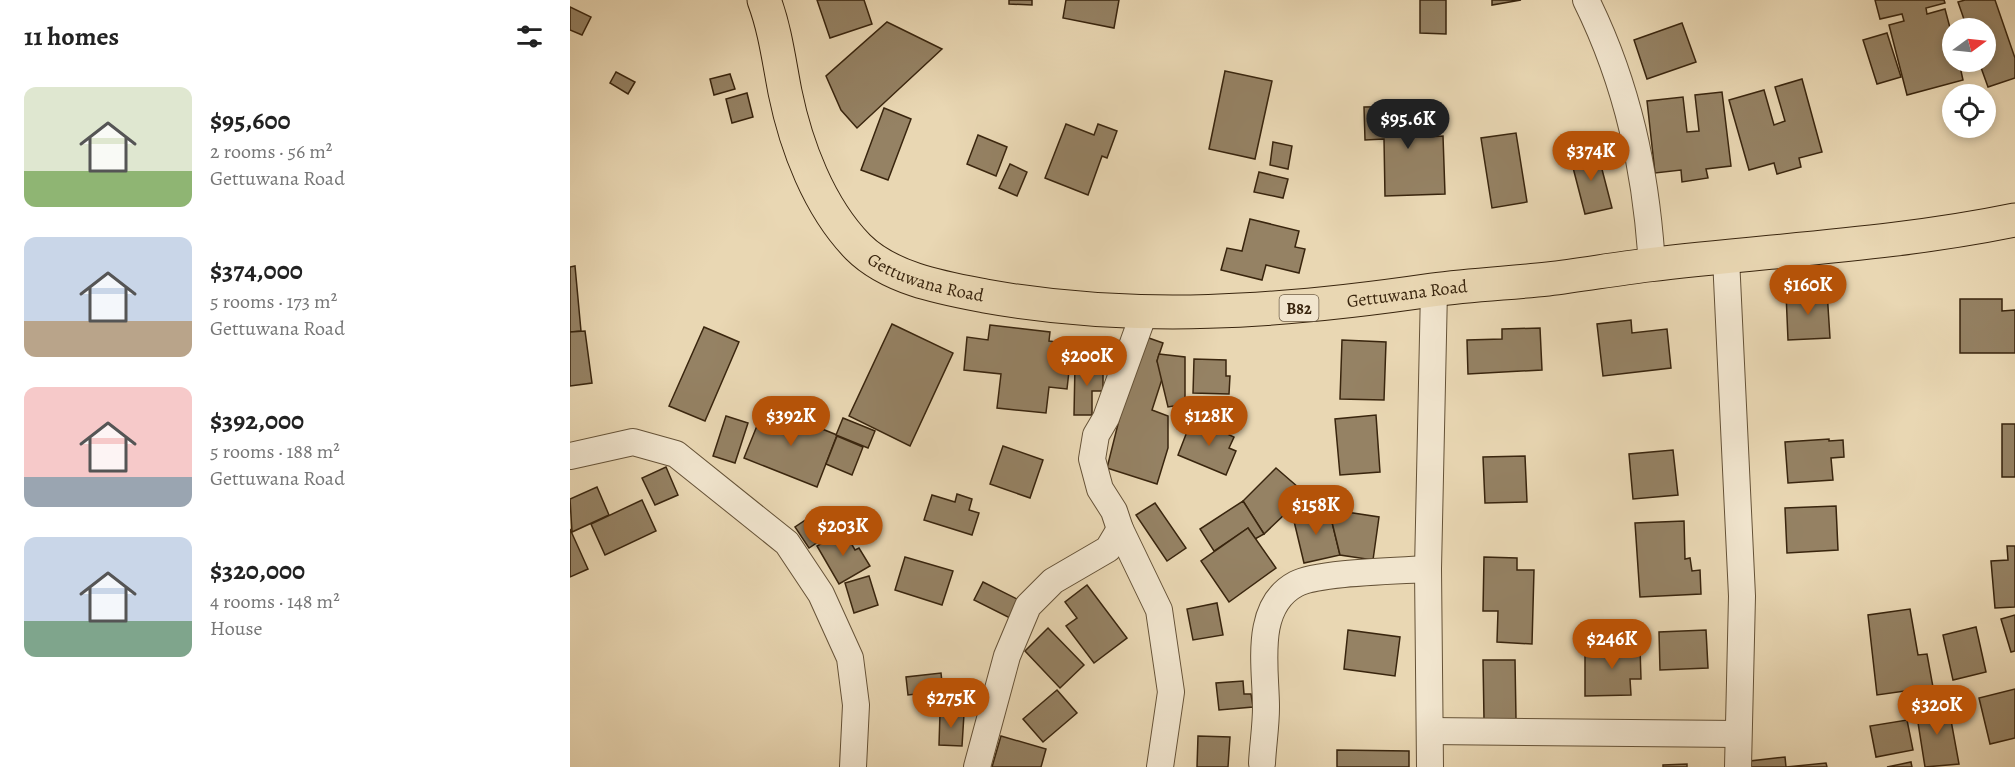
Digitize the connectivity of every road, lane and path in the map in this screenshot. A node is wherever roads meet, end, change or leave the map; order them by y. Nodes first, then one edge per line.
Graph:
1 (764, 0) edge
2 (1586, 0) edge
3 (2015, 220) edge
4 (1726, 258) junction
5 (1652, 265) junction
6 (1434, 290) junction
7 (1144, 313) junction
8 (570, 456) edge
9 (1120, 530) junction
10 (1428, 568) junction
11 (1430, 731) junction
12 (1738, 734) junction
13 (1262, 762) dead end
14 (854, 767) edge
15 (977, 767) edge
16 (1160, 767) edge
17 (1430, 767) edge
18 (1738, 767) edge

1 - 7 main road, Gettuwana Road / B82
2 - 5 street
3 - 4 main road, Gettuwana Road / B82
4 - 5 main road, Gettuwana Road / B82
4 - 12 street
5 - 6 main road, Gettuwana Road / B82
6 - 7 main road, Gettuwana Road / B82
6 - 10 street
7 - 9 street
8 - 14 street
9 - 15 street
9 - 16 street
10 - 11 street
10 - 13 street
11 - 12 street
11 - 17 street
12 - 18 street

